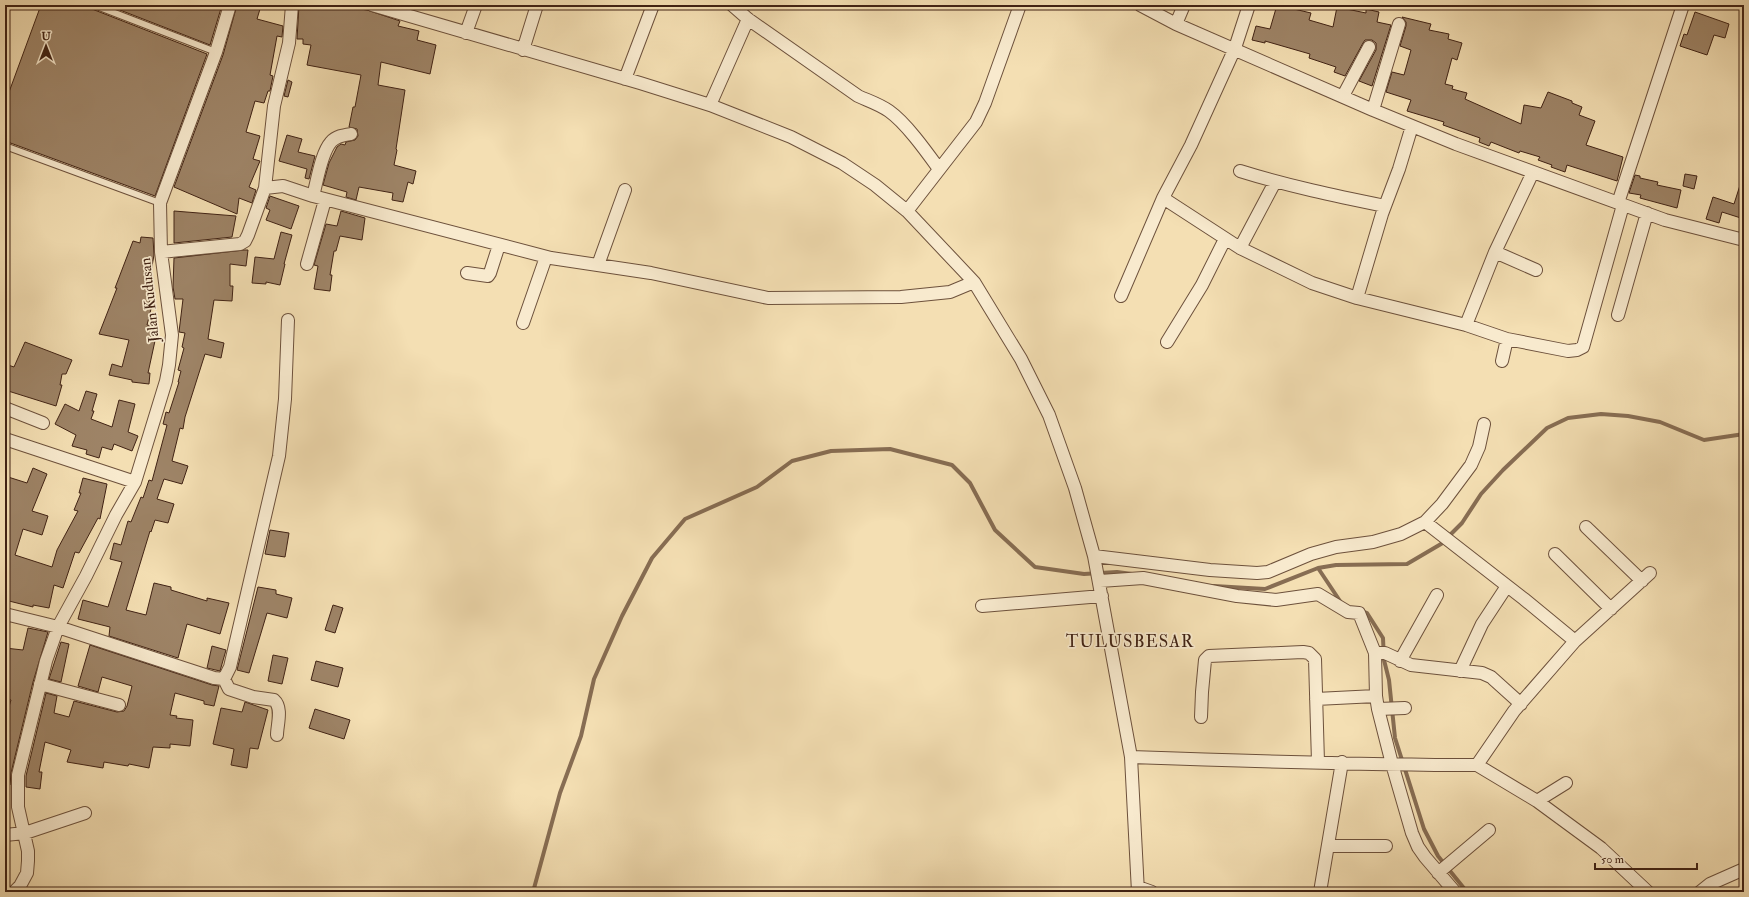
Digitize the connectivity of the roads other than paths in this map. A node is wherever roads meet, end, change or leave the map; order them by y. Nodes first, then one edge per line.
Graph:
1 (94, 5) edge
2 (230, 5) edge
3 (292, 5) edge
4 (372, 5) edge
5 (476, 5) edge
6 (537, 5) edge
7 (653, 5) edge
8 (732, 5) edge
9 (1020, 5) edge
10 (1140, 5) edge
11 (1184, 5) edge
12 (1249, 5) edge
13 (1683, 5) edge
14 (386, 7) edge
15 (748, 18) junction
16 (1176, 24) junction
17 (1399, 24) dead end
18 (466, 33) junction
19 (1369, 47) dead end
20 (1235, 48) junction
21 (523, 50) junction
22 (216, 52) junction
23 (625, 78) junction
24 (1344, 96) junction
25 (710, 105) junction
26 (1373, 110) junction
27 (1412, 126) junction
28 (351, 134) dead end
29 (5, 146) edge
30 (939, 169) junction
31 (1240, 171) dead end
32 (1533, 172) junction
33 (1275, 182) junction
34 (265, 188) junction
35 (625, 190) dead end
36 (313, 196) junction
37 (1163, 198) junction
38 (325, 200) junction
39 (160, 203) junction
40 (1620, 204) junction
41 (1385, 206) junction
42 (906, 211) junction
43 (1647, 213) junction
44 (1225, 239) junction
45 (1744, 240) edge
46 (499, 245) junction
47 (1240, 248) junction
48 (160, 252) junction
49 (1495, 252) junction
50 (546, 257) junction
51 (307, 264) dead end
52 (598, 265) junction
53 (1536, 270) dead end
54 (467, 273) dead end
55 (974, 282) junction
56 (1121, 296) dead end
57 (1357, 298) junction
58 (1618, 315) dead end
59 (288, 320) dead end
60 (523, 323) dead end
61 (1466, 325) junction
62 (1507, 338) junction
63 (1167, 342) dead end
64 (1502, 361) dead end
65 (5, 408) edge
66 (43, 423) dead end
67 (1484, 424) dead end
68 (5, 439) edge
69 (135, 482) junction
70 (1425, 522) junction
71 (1586, 527) dead end
72 (1555, 554) dead end
73 (1094, 556) junction
74 (1099, 575) junction
75 (1507, 586) junction
76 (1437, 595) dead end
77 (1102, 596) junction
78 (982, 606) dead end
79 (1611, 609) junction
80 (5, 614) edge
81 (58, 627) junction
82 (1575, 641) junction
83 (1379, 653) junction
84 (1400, 661) junction
85 (1460, 671) junction
86 (224, 679) junction
87 (40, 684) junction
88 (1376, 696) junction
89 (1316, 699) junction
90 (1521, 704) junction
91 (119, 705) dead end
92 (1201, 717) dead end
93 (277, 735) dead end
94 (1131, 757) junction
95 (1318, 762) junction
96 (1342, 762) junction
97 (1400, 765) junction
98 (1477, 765) junction
99 (1566, 782) dead end
100 (1537, 801) junction
101 (84, 813) dead end
102 (1489, 830) dead end
103 (24, 832) junction
104 (5, 835) edge
105 (1328, 846) junction
106 (1386, 846) dead end
107 (1443, 868) junction
108 (1744, 869) edge
109 (1138, 889) edge
110 (14, 892) edge
111 (1152, 892) edge
112 (1320, 892) edge
113 (1455, 892) edge
114 (1648, 892) edge
115 (1700, 892) edge

1 - 22 lane
2 - 22 street, Jalan Kudusan
3 - 34 street
4 - 14 street
5 - 18 street
6 - 21 street
7 - 23 street
8 - 15 street
9 - 30 street
10 - 16 street
11 - 16 street
12 - 20 street
13 - 40 street
14 - 18 street
15 - 25 street
15 - 30 street
16 - 20 street
17 - 26 street
18 - 21 street
19 - 24 street
20 - 24 street
20 - 37 street
21 - 23 street
22 - 39 street, Jalan Kudusan
23 - 25 street
24 - 26 street
25 - 42 street
26 - 27 street
27 - 32 street
27 - 41 street
28 - 36 street
29 - 39 lane
30 - 42 street
31 - 33 street
32 - 40 street
32 - 49 street
33 - 41 street
33 - 47 street
34 - 36 street
34 - 48 street
35 - 52 street
36 - 38 street
37 - 44 street
37 - 56 street
38 - 46 street
38 - 51 street
39 - 48 street, Jalan Kudusan
40 - 43 street
40 - 62 street
41 - 57 street
42 - 55 street
43 - 45 street
43 - 58 street
44 - 47 street
44 - 63 street
46 - 50 street
46 - 54 street
47 - 57 street
48 - 69 street, Jalan Kudusan
49 - 53 street
49 - 61 street
50 - 52 street
50 - 60 street
52 - 55 street
55 - 73 street
57 - 61 street
59 - 86 street
61 - 62 street
62 - 64 street
65 - 66 street
67 - 70 street
68 - 69 street
69 - 81 street, Jalan Kudusan
70 - 73 street
70 - 75 street
71 - 79 street
72 - 79 street
73 - 74 street
74 - 77 street
74 - 83 street
75 - 82 street
75 - 85 street
76 - 84 street
77 - 78 street
77 - 94 street
79 - 82 street
80 - 81 street
81 - 86 street
81 - 87 street, Jalan Kudusan
82 - 90 street
83 - 84 street
83 - 88 street
84 - 85 street
85 - 90 street
86 - 93 street
87 - 91 street
87 - 103 street, Jalan Kudusan
88 - 89 street
88 - 97 street
89 - 92 street
89 - 95 street
90 - 98 street
94 - 95 street
94 - 109 street
95 - 96 street
96 - 97 street
96 - 105 street
97 - 98 street
97 - 107 street
98 - 100 street
99 - 100 street
100 - 114 street
101 - 103 street
102 - 107 street
103 - 104 street
103 - 110 street, Jalan Kudusan
105 - 106 street
105 - 112 street
107 - 113 street
108 - 115 street
109 - 111 street

